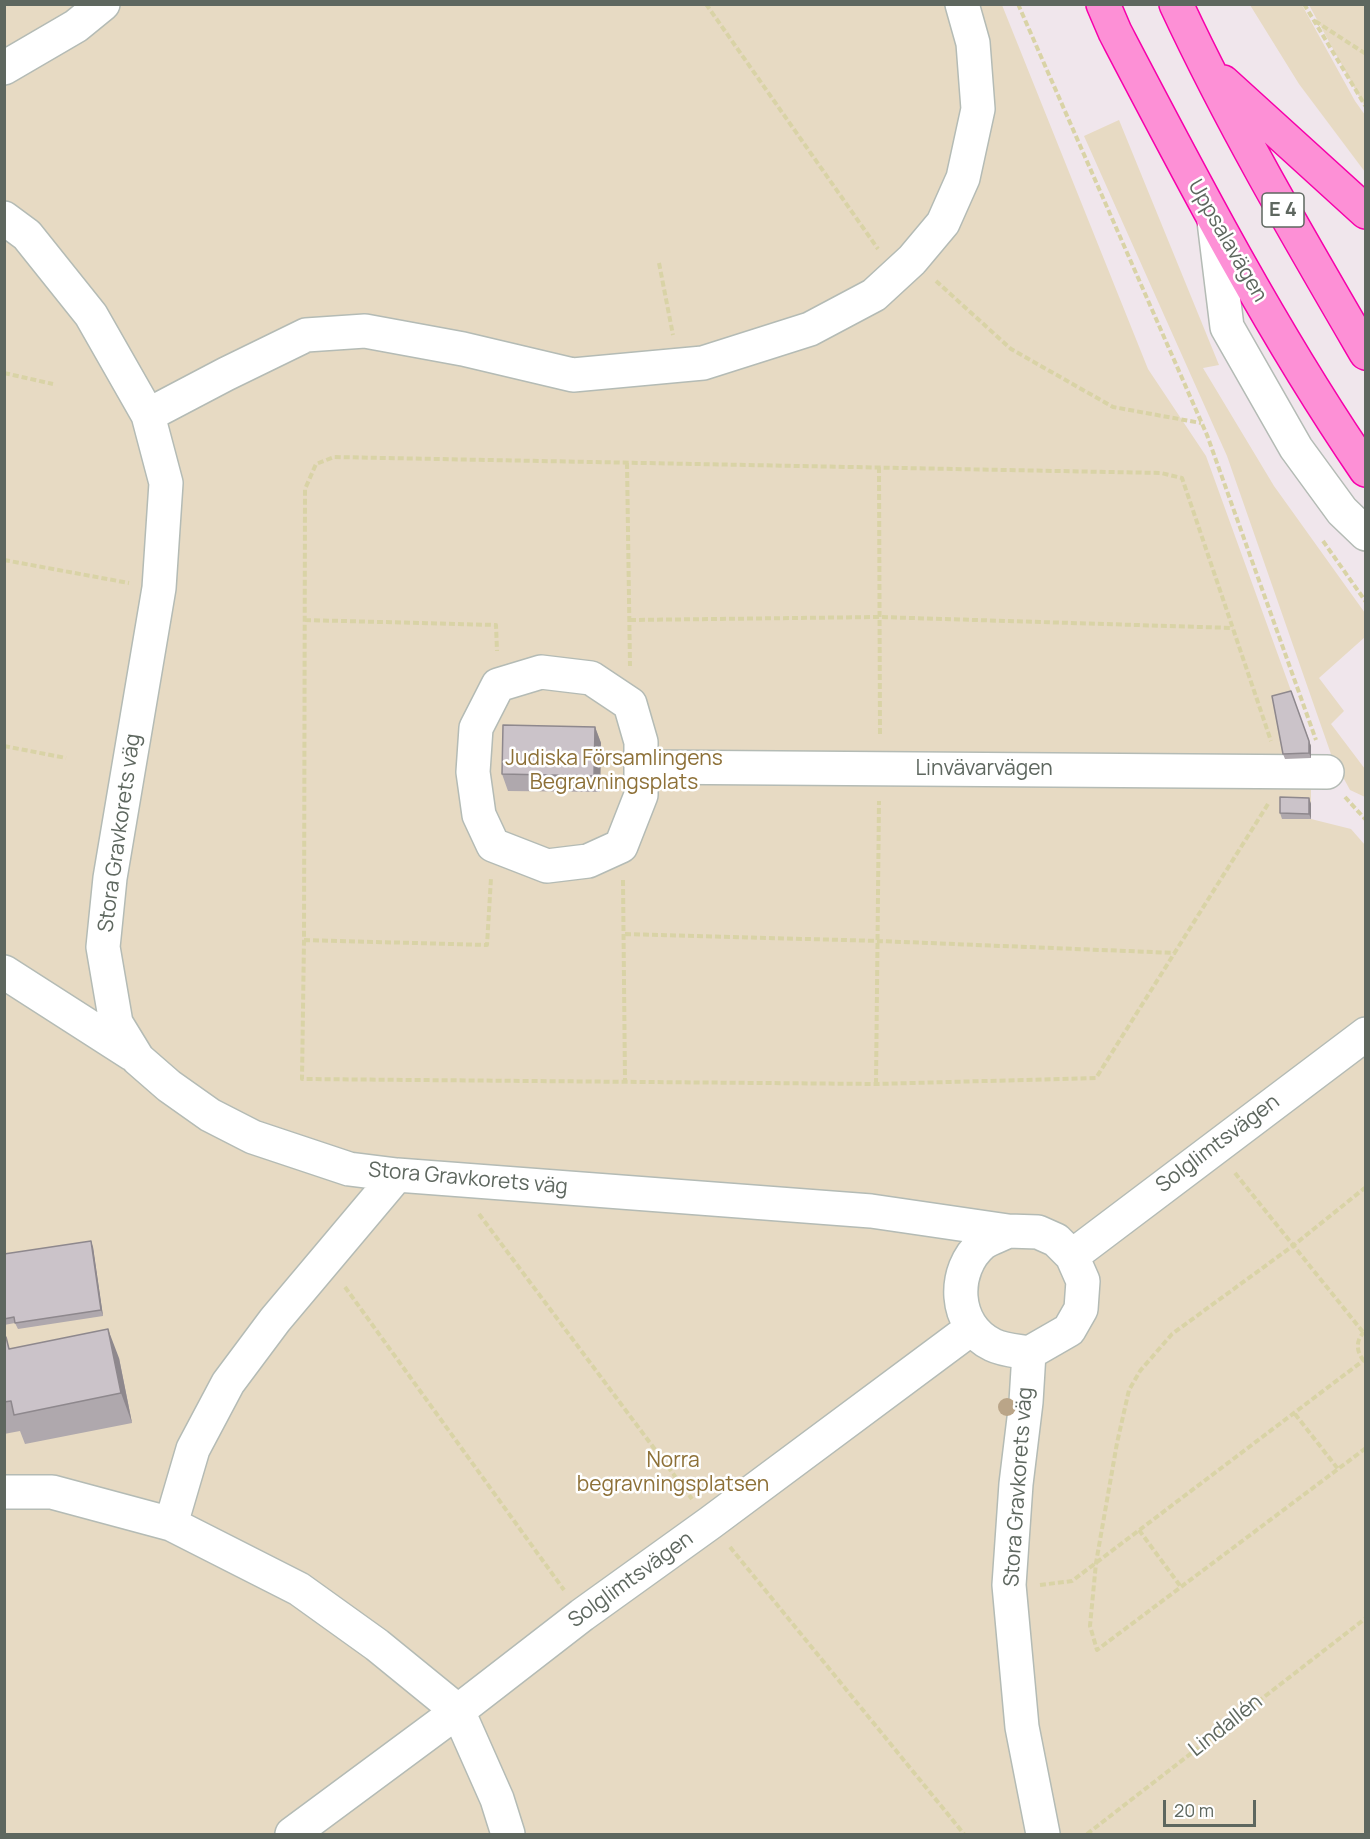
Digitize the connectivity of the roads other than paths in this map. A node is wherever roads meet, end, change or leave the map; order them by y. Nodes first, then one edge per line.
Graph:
1 (103, 4) edge
2 (963, 4) edge
3 (1103, 4) edge
4 (1176, 4) edge
5 (1204, 65) junction
6 (4, 68) edge
7 (1365, 212) edge
8 (4, 218) edge
9 (1214, 221) junction
10 (1365, 353) edge
11 (148, 415) junction
12 (1365, 470) edge
13 (1365, 534) edge
14 (641, 767) junction
15 (1327, 772) road end
16 (4, 972) edge
17 (1365, 1034) edge
18 (138, 1059) junction
19 (397, 1175) junction
20 (1008, 1231) junction
21 (1072, 1256) junction
22 (972, 1328) junction
23 (1029, 1353) junction
24 (4, 1492) edge
25 (171, 1524) junction
26 (458, 1711) junction
27 (292, 1834) edge
28 (508, 1834) edge
29 (1043, 1834) edge

1 - 6 street
2 - 11 street
3 - 9 highway, Uppsalavägen
4 - 5 highway, E 4
5 - 7 highway
5 - 10 highway, E 4
8 - 11 street, Stora Gravkorets väg
9 - 12 highway, Uppsalavägen
9 - 13 street
11 - 18 street, Stora Gravkorets väg
14 - 14 street
14 - 15 street, Linvävarvägen
16 - 18 street
17 - 21 street, Solglimtsvägen
18 - 19 street, Stora Gravkorets väg
19 - 20 street, Stora Gravkorets väg
19 - 25 street
20 - 21 street, Stora Gravkorets väg
20 - 22 street
21 - 23 street, Stora Gravkorets väg
22 - 23 street
22 - 26 street, Solglimtsvägen
23 - 29 street, Stora Gravkorets väg
24 - 25 street
25 - 26 street
26 - 27 street, Solglimtsvägen
26 - 28 street

